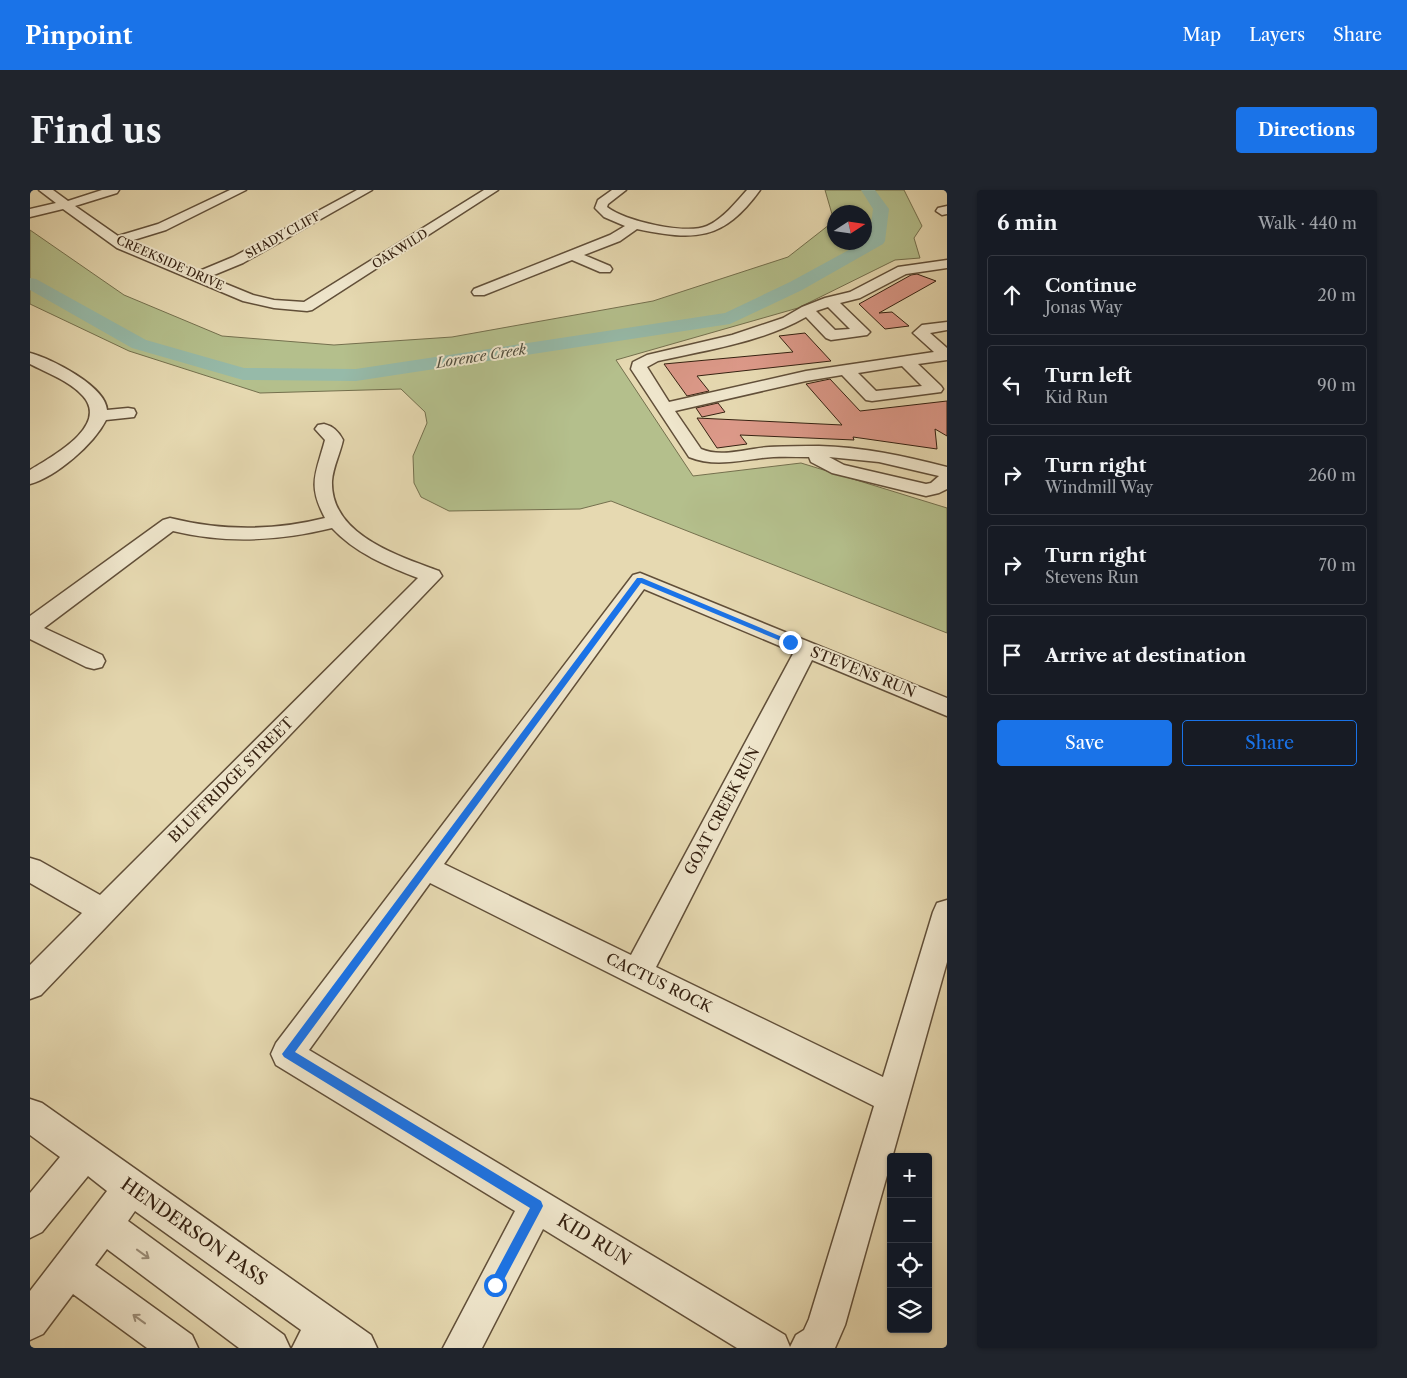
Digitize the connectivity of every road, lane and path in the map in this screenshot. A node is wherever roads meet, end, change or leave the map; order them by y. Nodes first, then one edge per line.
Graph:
1 (45, 190) edge
2 (113, 190) edge
3 (240, 190) edge
4 (366, 190) edge
5 (492, 190) edge
6 (620, 190) edge
7 (754, 190) edge
8 (742, 201) junction
9 (66, 205) junction
10 (761, 205) dead end
11 (30, 214) edge
12 (636, 224) junction
13 (702, 232) junction
14 (715, 240) dead end
15 (117, 241) junction
16 (548, 253) dead end
17 (567, 257) junction
18 (943, 267) edge
19 (605, 269) dead end
20 (199, 276) junction
21 (479, 292) dead end
22 (830, 301) junction
23 (307, 307) joint
24 (807, 310) junction
25 (947, 326) edge
26 (944, 350) edge
27 (30, 358) edge
28 (904, 360) junction
29 (917, 372) junction
30 (851, 374) junction
31 (665, 408) junction
32 (128, 413) dead end
33 (99, 416) junction
34 (324, 429) dead end
35 (809, 452) junction
36 (947, 472) edge
37 (30, 478) edge
38 (947, 478) edge
39 (337, 521) junction
40 (30, 628) edge
41 (807, 649) junction
42 (94, 661) dead end
43 (947, 706) edge
44 (426, 868) junction
45 (30, 869) edge
46 (102, 910) junction
47 (947, 912) edge
48 (637, 973) junction
49 (30, 985) edge
50 (891, 1098) junction
51 (30, 1115) edge
52 (84, 1154) junction
53 (132, 1188) junction
54 (537, 1206) junction
55 (30, 1220) edge
56 (103, 1225) junction
57 (70, 1269) junction
58 (30, 1321) edge
59 (319, 1337) edge
60 (813, 1346) edge
61 (179, 1348) edge
62 (271, 1348) edge
63 (358, 1348) edge
64 (462, 1348) edge
65 (772, 1348) edge

1 - 9 street, CREEKSIDE DRIVE
2 - 9 street
3 - 15 street
4 - 20 street, SHADY CLIFF
5 - 23 street, OAKWILD
6 - 12 street
7 - 8 street
8 - 10 street
8 - 13 street
9 - 11 street
9 - 15 street, CREEKSIDE DRIVE
12 - 13 street
12 - 17 street
13 - 14 street
15 - 20 street, CREEKSIDE DRIVE
16 - 17 street
17 - 19 street
17 - 21 street
18 - 22 street
20 - 23 street, CREEKSIDE DRIVE
22 - 24 street
22 - 24 street
24 - 31 street
25 - 26 street
26 - 28 street
27 - 33 street
28 - 29 street
28 - 30 street
29 - 30 street
29 - 30 street
30 - 31 street
31 - 35 street
32 - 33 street
33 - 37 street
34 - 39 street
35 - 36 street
35 - 38 street
39 - 40 street
39 - 46 street, BLUFFRIDGE STREET
40 - 42 street
41 - 43 street, STEVENS RUN
41 - 44 street, STEVENS RUN
41 - 48 street, GOAT CREEK RUN
44 - 48 street, CACTUS ROCK
44 - 54 street, KID RUN
45 - 46 street
46 - 49 street, BLUFFRIDGE STREET
47 - 50 street
48 - 50 street, CACTUS ROCK
50 - 60 street
51 - 52 street, HENDERSON PASS
52 - 53 street, HENDERSON PASS
52 - 55 street
53 - 56 street
53 - 59 street, HENDERSON PASS
54 - 64 street
54 - 65 street, KID RUN
56 - 57 street
56 -> 62 street
57 - 58 street
61 -> 57 street
59 - 63 street, HENDERSON PASS

